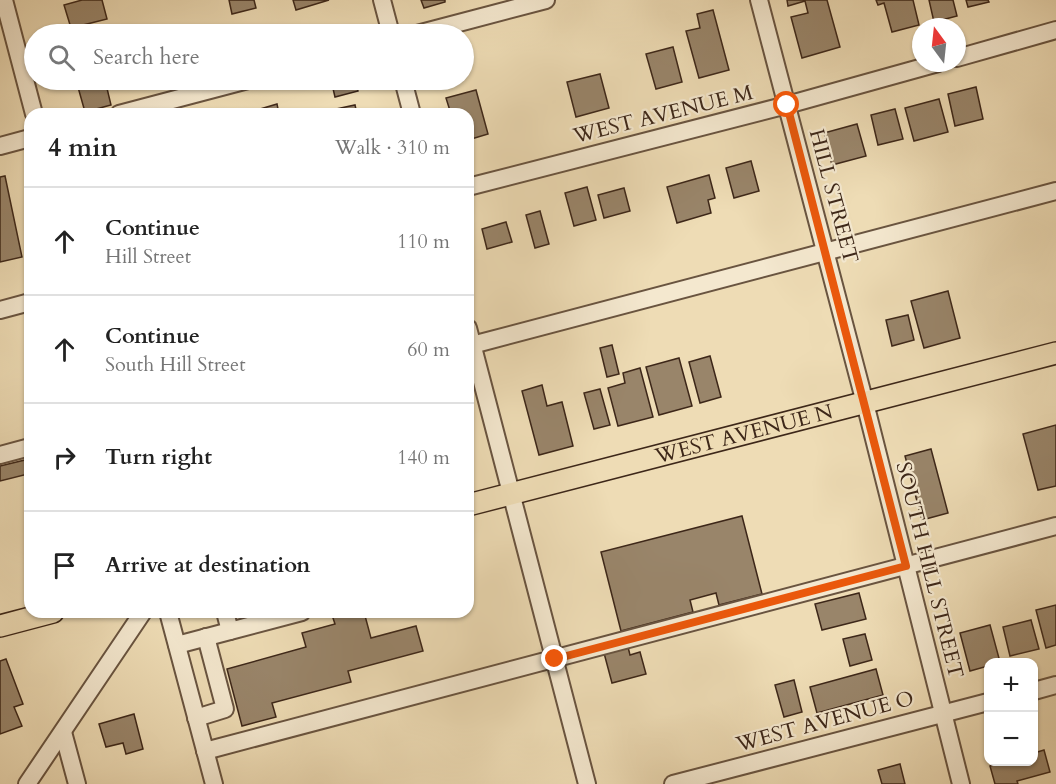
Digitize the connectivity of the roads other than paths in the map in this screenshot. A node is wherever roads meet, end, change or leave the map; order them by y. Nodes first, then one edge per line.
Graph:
1 (4, 0) edge
2 (382, 0) edge
3 (546, 0) edge
4 (759, 0) edge
5 (388, 24) edge
6 (455, 24) edge
7 (1056, 30) edge
8 (966, 55) edge
9 (912, 70) edge
10 (24, 76) edge
11 (28, 90) edge
12 (210, 90) edge
13 (406, 90) edge
14 (787, 105) junction
15 (32, 108) edge
16 (142, 108) edge
17 (410, 108) edge
18 (24, 140) edge
19 (0, 146) edge
20 (474, 185) edge
21 (1056, 191) edge
22 (825, 252) junction
23 (24, 304) edge
24 (0, 310) edge
25 (474, 344) edge
26 (474, 352) edge
27 (1056, 353) edge
28 (865, 403) junction
29 (24, 449) edge
30 (0, 455) edge
31 (512, 494) junction
32 (474, 504) edge
33 (1056, 526) edge
34 (906, 566) junction
35 (30, 618) edge
36 (139, 618) edge
37 (170, 618) edge
38 (227, 618) edge
39 (279, 618) edge
40 (0, 626) edge
41 (230, 631) junction
42 (206, 637) junction
43 (177, 645) junction
44 (555, 659) junction
45 (1056, 685) edge
46 (1038, 689) edge
47 (984, 703) edge
48 (944, 714) junction
49 (196, 718) junction
50 (63, 732) junction
51 (206, 751) junction
52 (27, 784) edge
53 (77, 784) edge
54 (214, 784) edge
55 (587, 784) edge
56 (673, 784) edge
57 (961, 784) edge

1 - 10 street
2 - 5 street
3 - 6 street
4 - 14 street, HILL STREET
7 - 8 street
9 - 14 street, WEST AVENUE M
11 - 15 street
12 - 16 street
13 - 17 street
14 - 20 street, WEST AVENUE M
14 - 22 street, HILL STREET
18 - 19 street
21 - 22 street
22 - 25 street
22 - 28 street, HILL STREET
23 - 24 street
26 - 31 street
27 - 28 main road, WEST AVENUE N
28 - 31 main road, WEST AVENUE N
28 - 34 street, SOUTH HILL STREET
29 - 30 street
31 - 32 main road, WEST AVENUE N
31 - 44 street
33 - 34 street
34 - 44 street
34 - 48 street, SOUTH HILL STREET
35 - 40 main road
36 - 50 street
37 - 43 street
38 - 41 street
39 - 41 street
41 - 42 street
42 - 43 street
42 - 49 street
43 - 49 street
44 - 51 street
44 - 55 street
45 - 46 street
47 - 48 street, WEST AVENUE O
48 - 56 street, WEST AVENUE O
48 - 57 street, SOUTH HILL STREET
49 - 51 street
50 - 52 street
50 - 53 street
51 - 54 street

